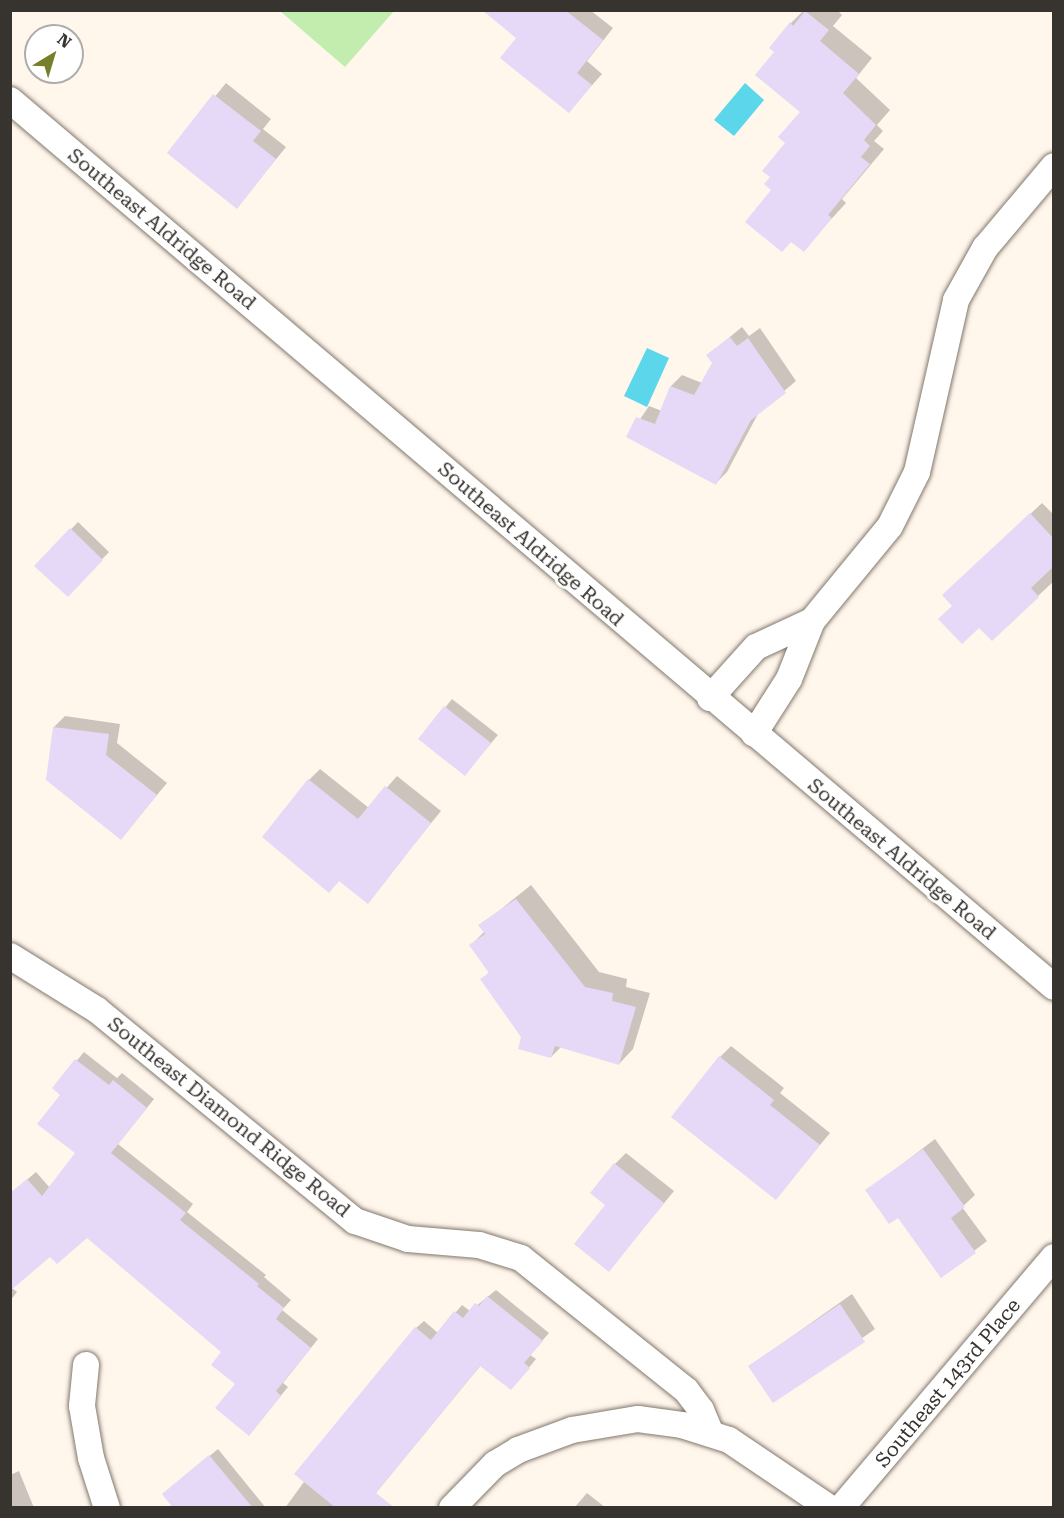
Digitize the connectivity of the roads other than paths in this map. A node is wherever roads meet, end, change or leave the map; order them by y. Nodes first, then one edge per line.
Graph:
1 (10, 100) edge
2 (1053, 166) edge
3 (812, 621) junction
4 (710, 698) junction
5 (754, 734) junction
6 (10, 956) edge
7 (1053, 987) edge
8 (1053, 1257) edge
9 (86, 1365) dead end
10 (711, 1433) junction
11 (107, 1508) edge
12 (452, 1508) edge
13 (830, 1508) edge
14 (841, 1508) edge

1 - 4 street, Southeast Aldridge Road
2 - 3 street
3 - 4 street
3 - 5 street
4 - 5 street, Southeast Aldridge Road
5 - 7 street, Southeast Aldridge Road
6 - 10 street, Southeast Diamond Ridge Road
8 - 14 street, Southeast 143rd Place
9 - 11 street
10 - 12 street
10 - 13 street

